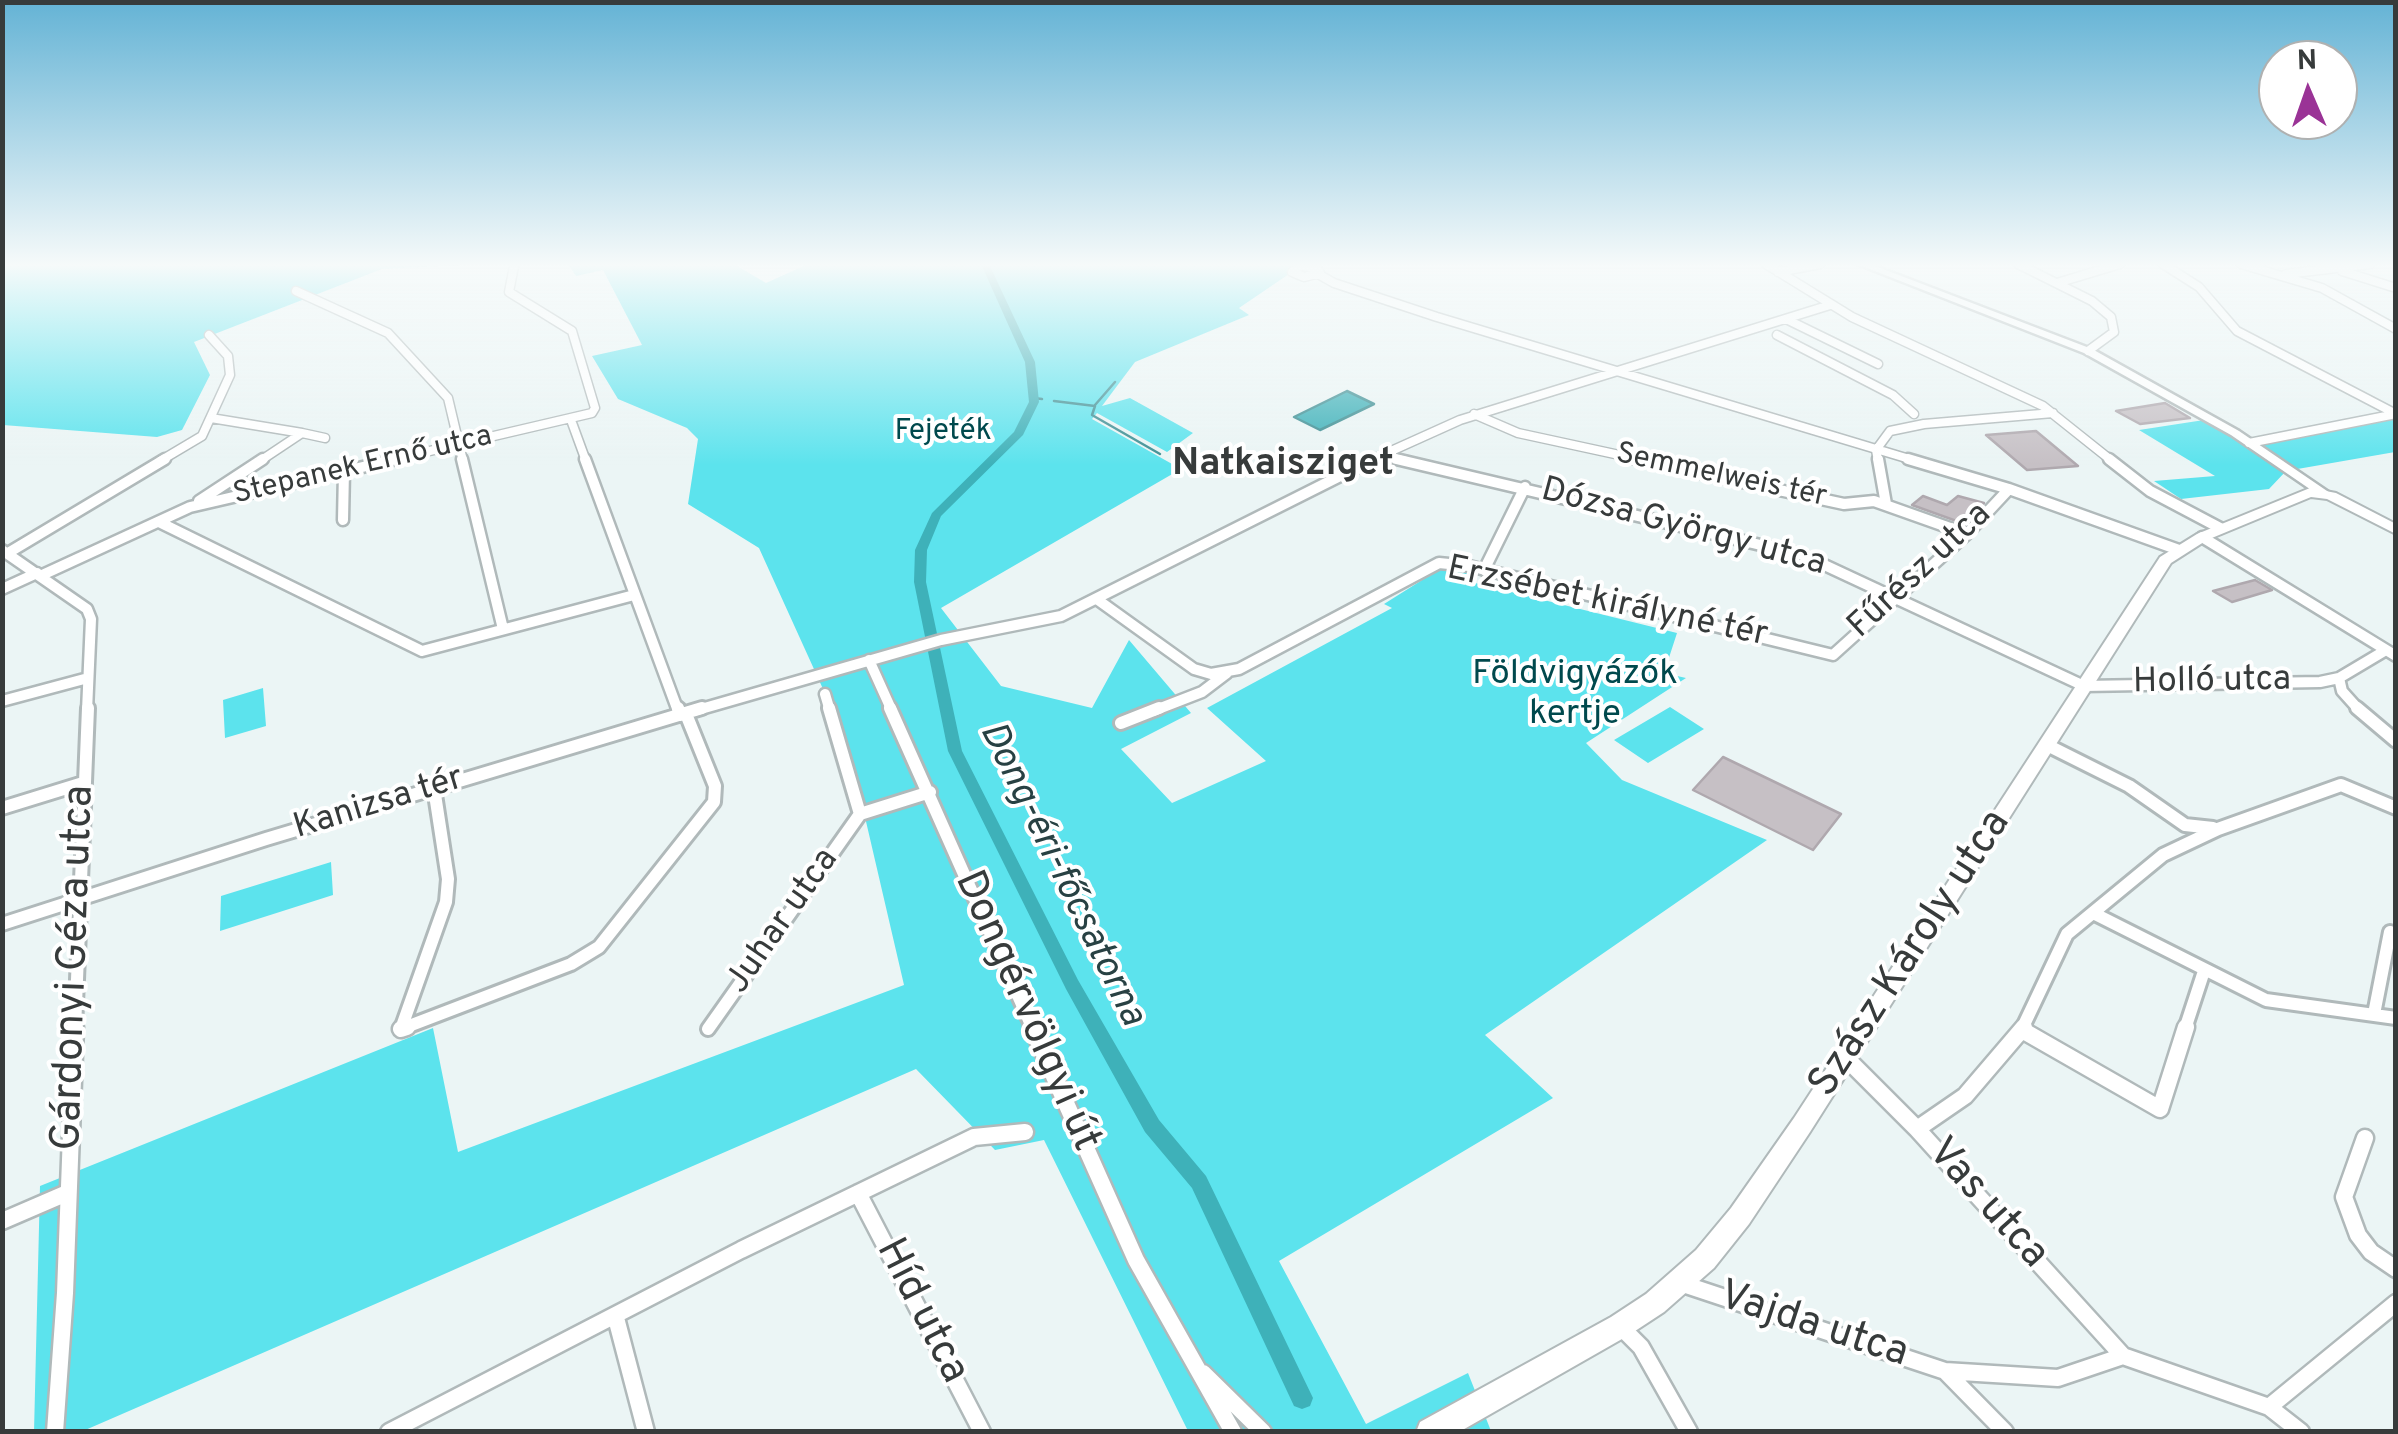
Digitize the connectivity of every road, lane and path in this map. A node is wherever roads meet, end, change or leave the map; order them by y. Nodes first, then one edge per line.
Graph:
1 (378, 331) edge
2 (571, 331) edge
3 (1484, 331) edge
4 (1745, 331) edge
5 (1811, 331) edge
6 (1884, 331) edge
7 (2036, 331) edge
8 (2111, 331) edge
9 (2236, 331) edge
10 (1776, 334) dead end
11 (209, 335) dead end
12 (2088, 351) junction
13 (1860, 355) junction
14 (1830, 362) junction
15 (1878, 364) dead end
16 (1612, 370) junction
17 (2053, 413) junction
18 (1474, 414) junction
19 (1914, 414) dead end
20 (2396, 414) edge
21 (211, 418) junction
22 (571, 420) junction
23 (302, 433) junction
24 (324, 438) dead end
25 (2249, 443) junction
26 (460, 446) junction
27 (1876, 450) junction
28 (1381, 454) junction
29 (344, 471) junction
30 (1525, 487) junction
31 (2009, 489) junction
32 (2324, 493) junction
33 (1886, 504) junction
34 (190, 507) junction
35 (343, 520) dead end
36 (158, 522) junction
37 (2220, 528) junction
38 (2396, 530) edge
39 (1967, 534) junction
40 (2202, 536) junction
41 (2178, 550) junction
42 (5, 551) edge
43 (1484, 570) junction
44 (38, 575) junction
45 (2, 590) edge
46 (634, 595) junction
47 (1897, 596) junction
48 (1098, 600) junction
49 (503, 629) junction
50 (2390, 652) edge
51 (1833, 655) joint
52 (869, 660) junction
53 (1226, 673) junction
54 (88, 678) junction
55 (2339, 678) junction
56 (2084, 686) junction
57 (825, 694) dead end
58 (2, 700) edge
59 (683, 714) junction
60 (1121, 723) dead end
61 (2396, 741) edge
62 (2047, 745) junction
63 (83, 783) junction
64 (434, 788) junction
65 (930, 792) junction
66 (2, 808) edge
67 (2396, 808) edge
68 (860, 814) junction
69 (2218, 829) junction
70 (80, 900) junction
71 (2092, 914) junction
72 (2, 924) edge
73 (2390, 932) dead end
74 (2204, 971) junction
75 (2374, 1014) junction
76 (2396, 1018) edge
77 (708, 1029) dead end
78 (2022, 1030) junction
79 (1846, 1058) junction
80 (1918, 1129) junction
81 (1025, 1132) dead end
82 (2365, 1138) dead end
83 (858, 1192) junction
84 (67, 1193) junction
85 (2, 1221) edge
86 (2396, 1270) edge
87 (1680, 1283) junction
88 (2396, 1303) edge
89 (616, 1318) junction
90 (1620, 1326) junction
91 (2123, 1356) junction
92 (1189, 1360) junction
93 (1945, 1371) junction
94 (1472, 1406) junction
95 (2269, 1407) junction
96 (55, 1432) edge
97 (390, 1432) edge
98 (646, 1432) edge
99 (982, 1432) edge
100 (1234, 1432) edge
101 (1263, 1432) edge
102 (1430, 1432) edge
103 (1450, 1432) edge
104 (1689, 1432) edge
105 (2005, 1432) edge
106 (2301, 1432) edge

1 - 26 street
2 - 22 street
3 - 16 street
4 - 16 street, Kanizsa tér
5 - 13 street
6 - 17 street
7 - 12 street
8 - 12 street
9 - 20 street
10 - 14 street
11 - 21 street
12 - 25 street
13 - 14 street
13 - 15 street
14 - 19 street
16 - 18 street, Kanizsa tér
16 - 27 street
17 - 27 street
17 - 37 street
18 - 28 street, Kanizsa tér
18 - 33 street, Semmelweis tér
20 - 25 street
21 - 23 street
21 - 42 street
22 - 26 street, Stepanek Ernő utca
22 - 46 street
23 - 24 street
23 - 34 street
25 - 32 street
26 - 29 street, Stepanek Ernő utca
26 - 49 street
27 - 31 street
27 - 33 street
28 - 30 street, Dózsa György utca
28 - 48 street, Kanizsa tér
29 - 34 street, Stepanek Ernő utca
29 - 35 street
30 - 43 street
30 - 47 street, Dózsa György utca
31 - 39 street, Fűrész utca
31 - 41 street
32 - 37 main road, Szász Károly utca
32 - 38 main road
33 - 39 street, Semmelweis tér
34 - 36 street, Stepanek Ernő utca
36 - 44 street, Stepanek Ernő utca
36 - 49 street
37 - 40 main road, Szász Károly utca
39 - 47 street, Fűrész utca
40 - 41 main road, Szász Károly utca
40 - 50 street
41 - 56 main road, Szász Károly utca
42 - 44 street, Gárdonyi Géza utca
43 - 51 street, Erzsébet királyné tér
43 - 53 street, Erzsébet királyné tér
44 - 45 street, Stepanek Ernő utca
44 - 54 street, Gárdonyi Géza utca
46 - 49 street
46 - 59 street
47 - 51 street, Fűrész utca
47 - 56 street, Dózsa György utca
48 - 52 street, Kanizsa tér
48 - 53 street
50 - 55 street
52 - 59 street, Kanizsa tér
52 - 65 street, Dongérvölgyi út
53 - 60 street, Erzsébet királyné tér
54 - 58 street
54 - 63 street, Gárdonyi Géza utca
55 - 56 street, Holló utca
55 - 61 street
56 - 62 main road, Szász Károly utca
57 - 68 street, Juhar utca
59 - 64 street, Kanizsa tér
59 - 64 street
62 - 69 street
62 - 79 main road, Szász Károly utca
63 - 66 street
63 - 70 street, Gárdonyi Géza utca
64 - 70 street, Kanizsa tér
65 - 68 street, Juhar utca
65 - 92 street, Dongérvölgyi út
67 - 69 street
68 - 77 street, Juhar utca
69 - 71 street
70 - 72 street, Kanizsa tér
70 - 84 street, Gárdonyi Géza utca
71 - 74 street
71 - 78 street
73 - 75 street
74 - 75 street
74 - 78 street
75 - 76 street
78 - 80 street
79 - 80 street, Vas utca
79 - 87 main road, Szász Károly utca
80 - 91 street, Vas utca
81 - 83 street
82 - 86 street
83 - 89 street
83 - 99 street, Híd utca
84 - 85 street
84 - 96 street, Gárdonyi Géza utca
87 - 90 main road, Szász Károly utca
87 - 93 street, Vajda utca
88 - 95 street
89 - 97 street
89 - 98 street
90 - 94 main road, Szász Károly utca
90 - 104 street
91 - 93 street
91 - 95 street
92 - 100 street
92 - 101 street
93 - 105 street
94 - 102 main road, Szász Károly utca
94 - 103 main road, Szász Károly utca
95 - 106 street

